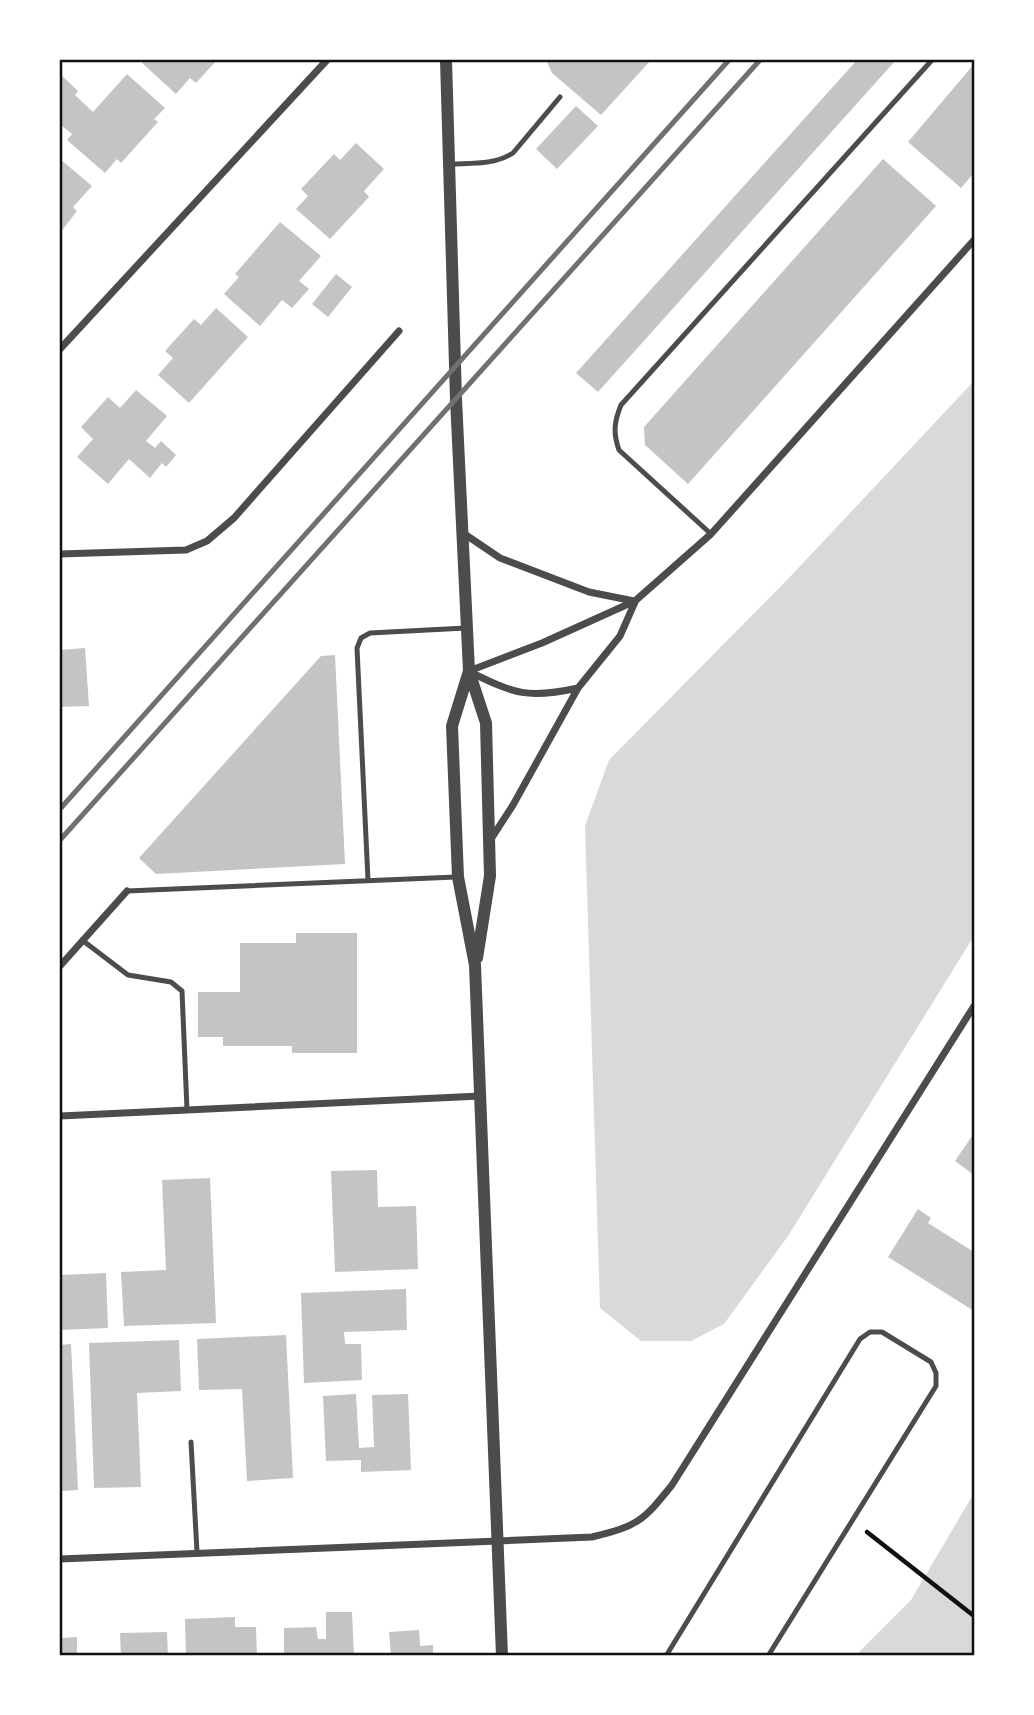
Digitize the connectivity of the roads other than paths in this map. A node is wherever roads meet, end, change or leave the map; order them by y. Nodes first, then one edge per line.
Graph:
1 (327, 60) edge
2 (446, 60) edge
3 (932, 60) edge
4 (560, 97) dead end
5 (450, 164) junction
6 (975, 240) edge
7 (399, 331) dead end
8 (60, 349) edge
9 (463, 533) junction
10 (711, 534) junction
11 (60, 554) edge
12 (635, 601) junction
13 (467, 628) junction
14 (469, 671) junction
15 (578, 688) junction
16 (489, 841) junction
17 (457, 877) junction
18 (368, 880) junction
19 (127, 891) joint
20 (82, 940) junction
21 (475, 965) junction
22 (60, 966) edge
23 (975, 1006) edge
24 (480, 1096) junction
25 (187, 1110) junction
26 (60, 1116) edge
27 (191, 1442) dead end
28 (497, 1539) junction
29 (197, 1552) junction
30 (60, 1559) edge
31 (502, 1656) edge
32 (666, 1656) edge
33 (768, 1656) edge

1 - 8 street
2 - 5 street
3 - 10 lane
4 - 5 lane
5 - 9 street
6 - 10 street
7 - 11 street
9 - 12 street
9 - 13 street
10 - 12 street
12 - 14 street
12 - 15 street
13 - 14 street
13 - 18 lane
14 - 15 street
14 - 16 street
14 - 17 street
15 - 16 street
16 - 21 street
17 - 18 lane
17 - 21 street
18 - 19 lane
19 - 20 street
20 - 22 street
20 - 25 lane
21 - 24 street
23 - 28 street
24 - 25 street
24 - 28 street
25 - 26 street
27 - 29 lane
28 - 29 street
28 - 31 street
29 - 30 street
32 - 33 lane

